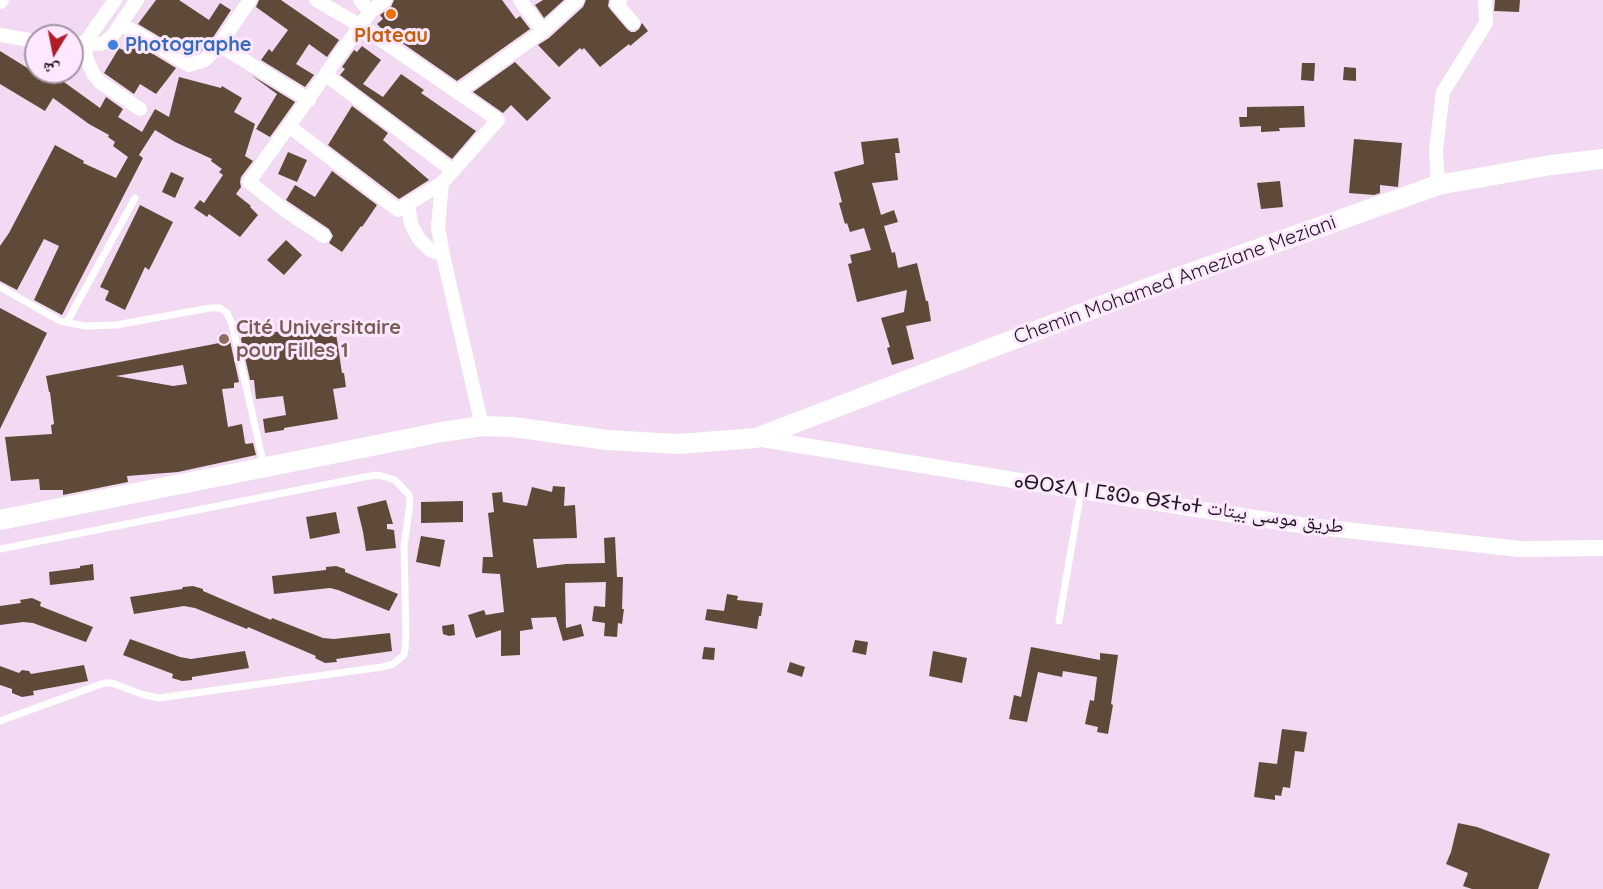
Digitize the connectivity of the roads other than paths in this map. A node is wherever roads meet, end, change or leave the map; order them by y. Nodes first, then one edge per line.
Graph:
1 (115, 0) edge
2 (137, 0) edge
3 (250, 0) edge
4 (316, 0) edge
5 (360, 0) edge
6 (385, 0) edge
7 (520, 0) edge
8 (577, 0) edge
9 (620, 0) edge
10 (1485, 0) edge
11 (370, 12) junction
12 (633, 23) dead end
13 (121, 24) junction
14 (361, 26) junction
15 (543, 31) junction
16 (0, 35) edge
17 (84, 37) edge
18 (24, 39) edge
19 (84, 44) edge
20 (219, 45) junction
21 (84, 56) edge
22 (326, 75) junction
23 (458, 92) junction
24 (309, 100) junction
25 (140, 109) dead end
26 (290, 126) junction
27 (1603, 159) edge
28 (453, 171) junction
29 (442, 183) junction
30 (1438, 185) junction
31 (135, 198) dead end
32 (408, 204) junction
33 (324, 236) dead end
34 (443, 255) junction
35 (0, 287) edge
36 (67, 322) junction
37 (482, 426) junction
38 (756, 438) junction
39 (264, 466) junction
40 (1081, 491) junction
41 (0, 519) edge
42 (1603, 548) edge
43 (0, 549) edge
44 (1059, 621) dead end
45 (0, 722) edge

1 - 17 street
2 - 13 street
3 - 20 street
4 - 14 street
5 - 11 street
6 - 11 street
7 - 15 street
8 - 15 street
9 - 12 street
10 - 30 street
11 - 14 street
13 - 19 street
13 - 20 street
14 - 22 street
14 - 23 street
15 - 23 street
16 - 18 street
20 - 24 street
21 - 25 street
22 - 24 street
22 - 28 street
23 - 28 street
24 - 26 street
26 - 32 street
26 - 33 street
27 - 30 main road, Chemin Mohamed Ameziane Meziani
28 - 29 street
29 - 32 street
29 - 34 street
30 - 38 main road, Chemin Mohamed Ameziane Meziani
31 - 36 lane
32 - 34 street
34 - 37 street
35 - 36 lane
36 - 39 lane
37 - 38 main road, Chemin Mohamed Ameziane Meziani
37 - 39 main road, Chemin Mohamed Ameziane Meziani
38 - 40 street, ⴰⴱⵔⵉⴷ ⵏ ⵎⵓⵙⴰ ⴱⵉⵜⴰⵜ طريق موسى بيتات
39 - 41 main road, Chemin Mohamed Ameziane Meziani
40 - 42 street, ⴰⴱⵔⵉⴷ ⵏ ⵎⵓⵙⴰ ⴱⵉⵜⴰⵜ طريق موسى بيتات
40 - 44 lane
43 - 45 lane

